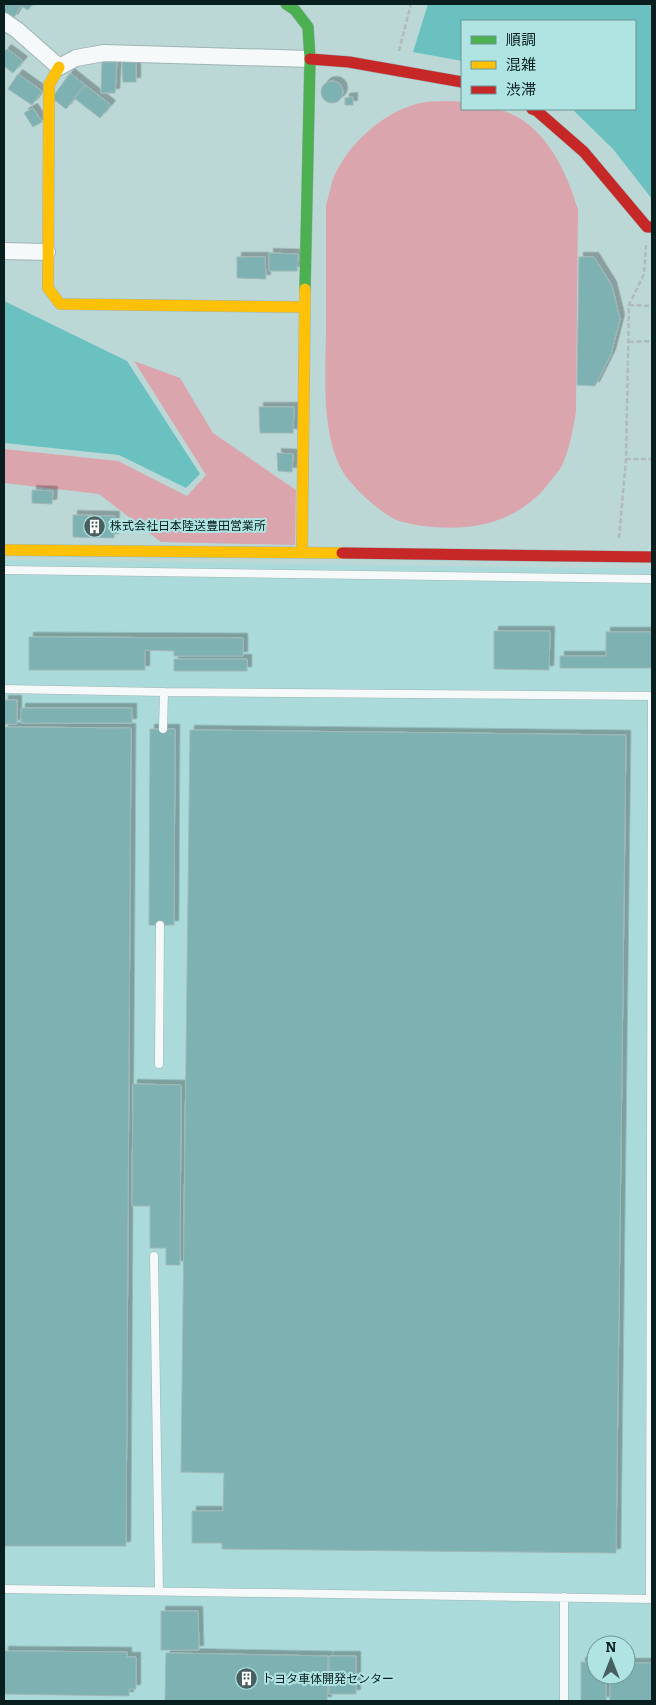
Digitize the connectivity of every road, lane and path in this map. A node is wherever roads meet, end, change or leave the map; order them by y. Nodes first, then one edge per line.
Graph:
1 (286, 4) edge
2 (411, 4) edge
3 (4, 21) edge
4 (310, 59) junction
5 (58, 67) junction
6 (394, 70) junction
7 (461, 82) edge
8 (534, 110) edge
9 (650, 227) edge
10 (4, 251) edge
11 (47, 252) junction
12 (629, 305) junction
13 (652, 306) edge
14 (304, 308) junction
15 (652, 341) edge
16 (628, 342) junction
17 (626, 459) junction
18 (652, 459) edge
19 (4, 550) edge
20 (302, 552) junction
21 (618, 557) junction
22 (652, 557) edge
23 (4, 570) edge
24 (652, 579) edge
25 (4, 689) edge
26 (164, 692) junction
27 (652, 696) edge
28 (163, 729) dead end
29 (160, 925) dead end
30 (159, 1064) dead end
31 (651, 1213) edge
32 (154, 1256) dead end
33 (4, 1589) edge
34 (159, 1590) junction
35 (564, 1597) junction
36 (651, 1599) edge
37 (564, 1701) edge

1 - 4 street
2 - 6 path
3 - 5 street
4 - 5 street
4 - 6 street
4 - 14 street
5 - 11 street
6 - 7 street
8 - 9 street
9 - 12 path
10 - 11 street
11 - 14 street
12 - 13 path
12 - 16 path
14 - 20 street
15 - 16 path
16 - 17 path
17 - 18 path
17 - 21 path
19 - 20 street
20 - 21 street
21 - 22 street
23 - 24 lane
25 - 26 lane
26 - 27 lane
26 - 28 lane
27 - 31 lane
29 - 30 lane
31 - 36 lane
32 - 34 lane
33 - 34 lane
34 - 35 lane
35 - 36 lane
35 - 37 lane

